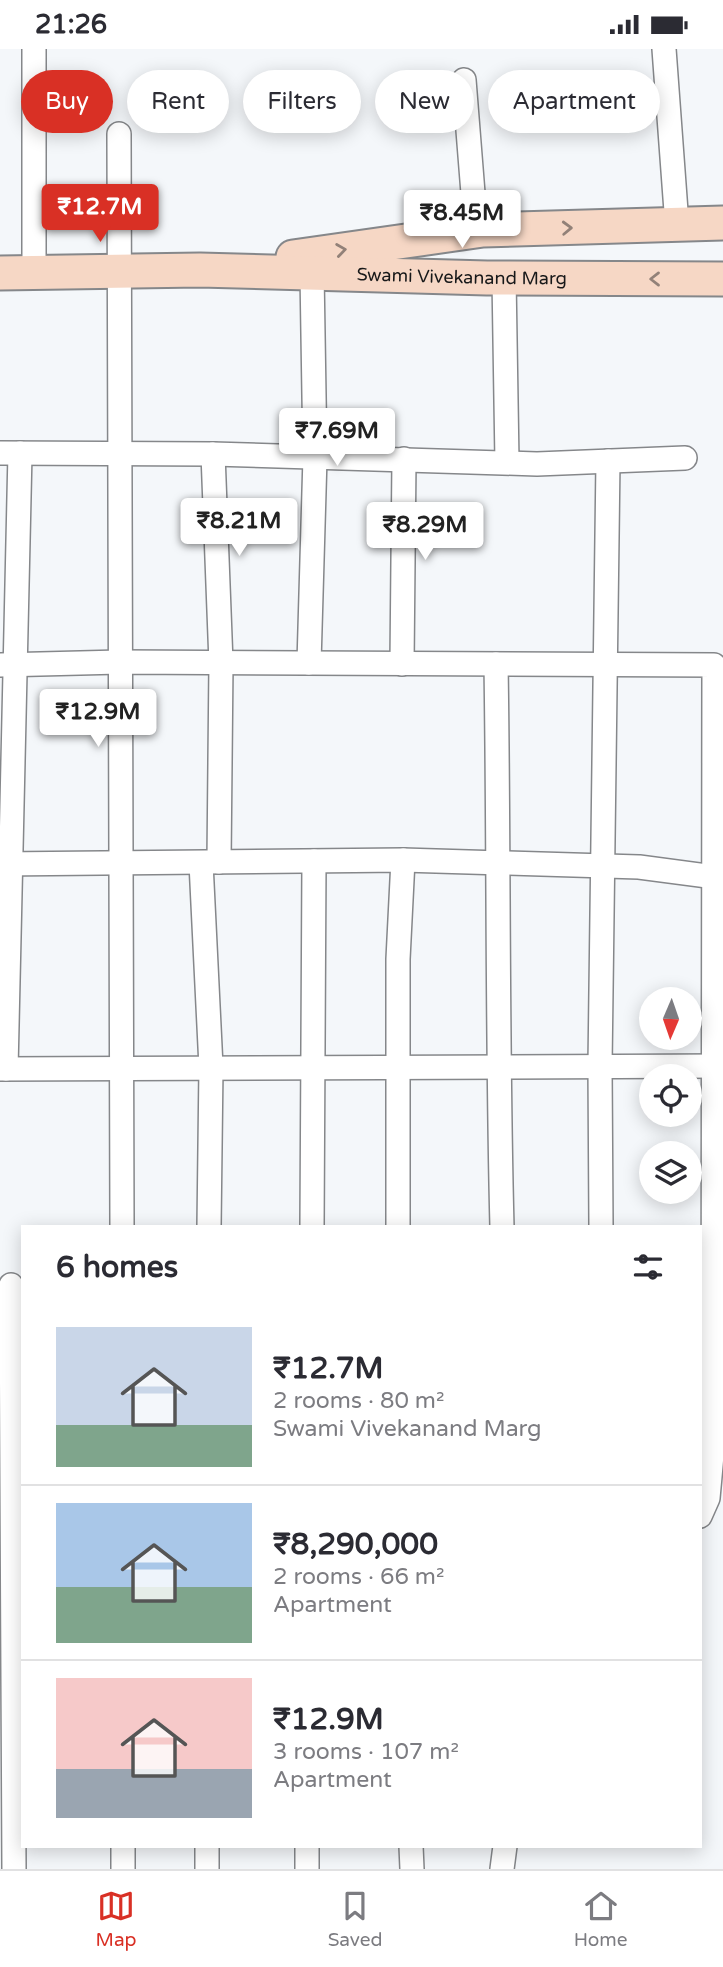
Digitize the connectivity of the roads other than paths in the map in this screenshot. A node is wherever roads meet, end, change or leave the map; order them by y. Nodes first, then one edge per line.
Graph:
1 (34, 49) edge
2 (664, 49) edge
3 (468, 133) edge
4 (119, 134) dead end
5 (723, 223) edge
6 (677, 225) junction
7 (476, 231) junction
8 (201, 270) junction
9 (119, 271) junction
10 (0, 273) edge
11 (34, 273) junction
12 (312, 273) junction
13 (503, 278) junction
14 (723, 279) edge
15 (10, 453) edge
16 (119, 454) junction
17 (213, 454) junction
18 (315, 457) junction
19 (685, 458) dead end
20 (404, 459) junction
21 (608, 461) junction
22 (508, 463) junction
23 (120, 662) junction
24 (221, 663) junction
25 (309, 663) junction
26 (7, 664) edge
27 (402, 664) junction
28 (496, 664) junction
29 (605, 664) junction
30 (718, 665) edge
31 (403, 860) junction
32 (314, 861) junction
33 (500, 862) junction
34 (210, 863) junction
35 (5, 864) edge
36 (121, 864) junction
37 (603, 865) junction
38 (718, 877) edge
39 (398, 1066) junction
40 (498, 1066) junction
41 (600, 1066) junction
42 (718, 1066) edge
43 (211, 1067) junction
44 (313, 1067) junction
45 (121, 1068) junction
46 (3, 1069) edge
47 (122, 1225) edge
48 (209, 1225) edge
49 (312, 1225) edge
50 (398, 1225) edge
51 (502, 1225) edge
52 (601, 1225) edge
53 (712, 1276) edge
54 (11, 1285) edge
55 (12, 1485) edge
56 (702, 1512) edge
57 (12, 1687) edge
58 (123, 1848) edge
59 (207, 1848) edge
60 (307, 1848) edge
61 (411, 1848) edge
62 (505, 1848) edge
63 (14, 1869) edge
64 (123, 1869) edge
65 (207, 1869) edge
66 (307, 1869) edge
67 (412, 1869) edge
68 (502, 1869) edge

1 - 11 street
2 - 6 street
3 - 7 street
4 - 9 street
5 - 6 main road, Swami Vivekanand Marg
7 -> 6 main road, Swami Vivekanand Marg
8 -> 7 main road, Swami Vivekanand Marg
8 - 9 main road, Swami Vivekanand Marg
8 - 12 main road, Swami Vivekanand Marg
9 - 11 main road, Swami Vivekanand Marg
9 - 16 street
10 - 11 main road, Swami Vivekanand Marg
12 - 13 main road, Swami Vivekanand Marg
12 - 18 street
14 -> 13 main road, Swami Vivekanand Marg
13 - 22 street
15 - 16 street
15 - 26 street
16 - 17 street
16 - 23 street
17 - 18 street
17 - 24 street
18 - 20 street
18 - 25 street
19 - 21 street
20 - 22 street
20 - 27 street
21 - 22 street
21 - 29 street
23 - 24 street
23 - 26 street
23 - 36 street
24 - 25 street
24 - 34 street
25 - 27 street
26 - 35 street
27 - 28 street
28 - 29 street
28 - 33 street
29 - 30 street
29 - 37 street
30 - 38 street
31 - 32 street
31 - 33 street
31 - 39 street
32 - 34 street
32 - 44 street
33 - 37 street
33 - 40 street
34 - 36 street
34 - 43 street
35 - 36 street
35 - 46 street
36 - 45 street
37 - 38 street
37 - 41 street
38 - 42 street
39 - 40 street
39 - 44 street
39 - 50 street
40 - 41 street
40 - 51 street
41 - 42 street
41 - 52 street
42 - 53 street
43 - 44 street
43 - 45 street
43 - 48 street
44 - 49 street
45 - 46 street
45 - 47 street
53 - 56 street
54 - 55 street
55 - 57 street
57 - 63 street
58 - 64 street
59 - 65 street
60 - 66 street
61 - 67 street
62 - 68 street

